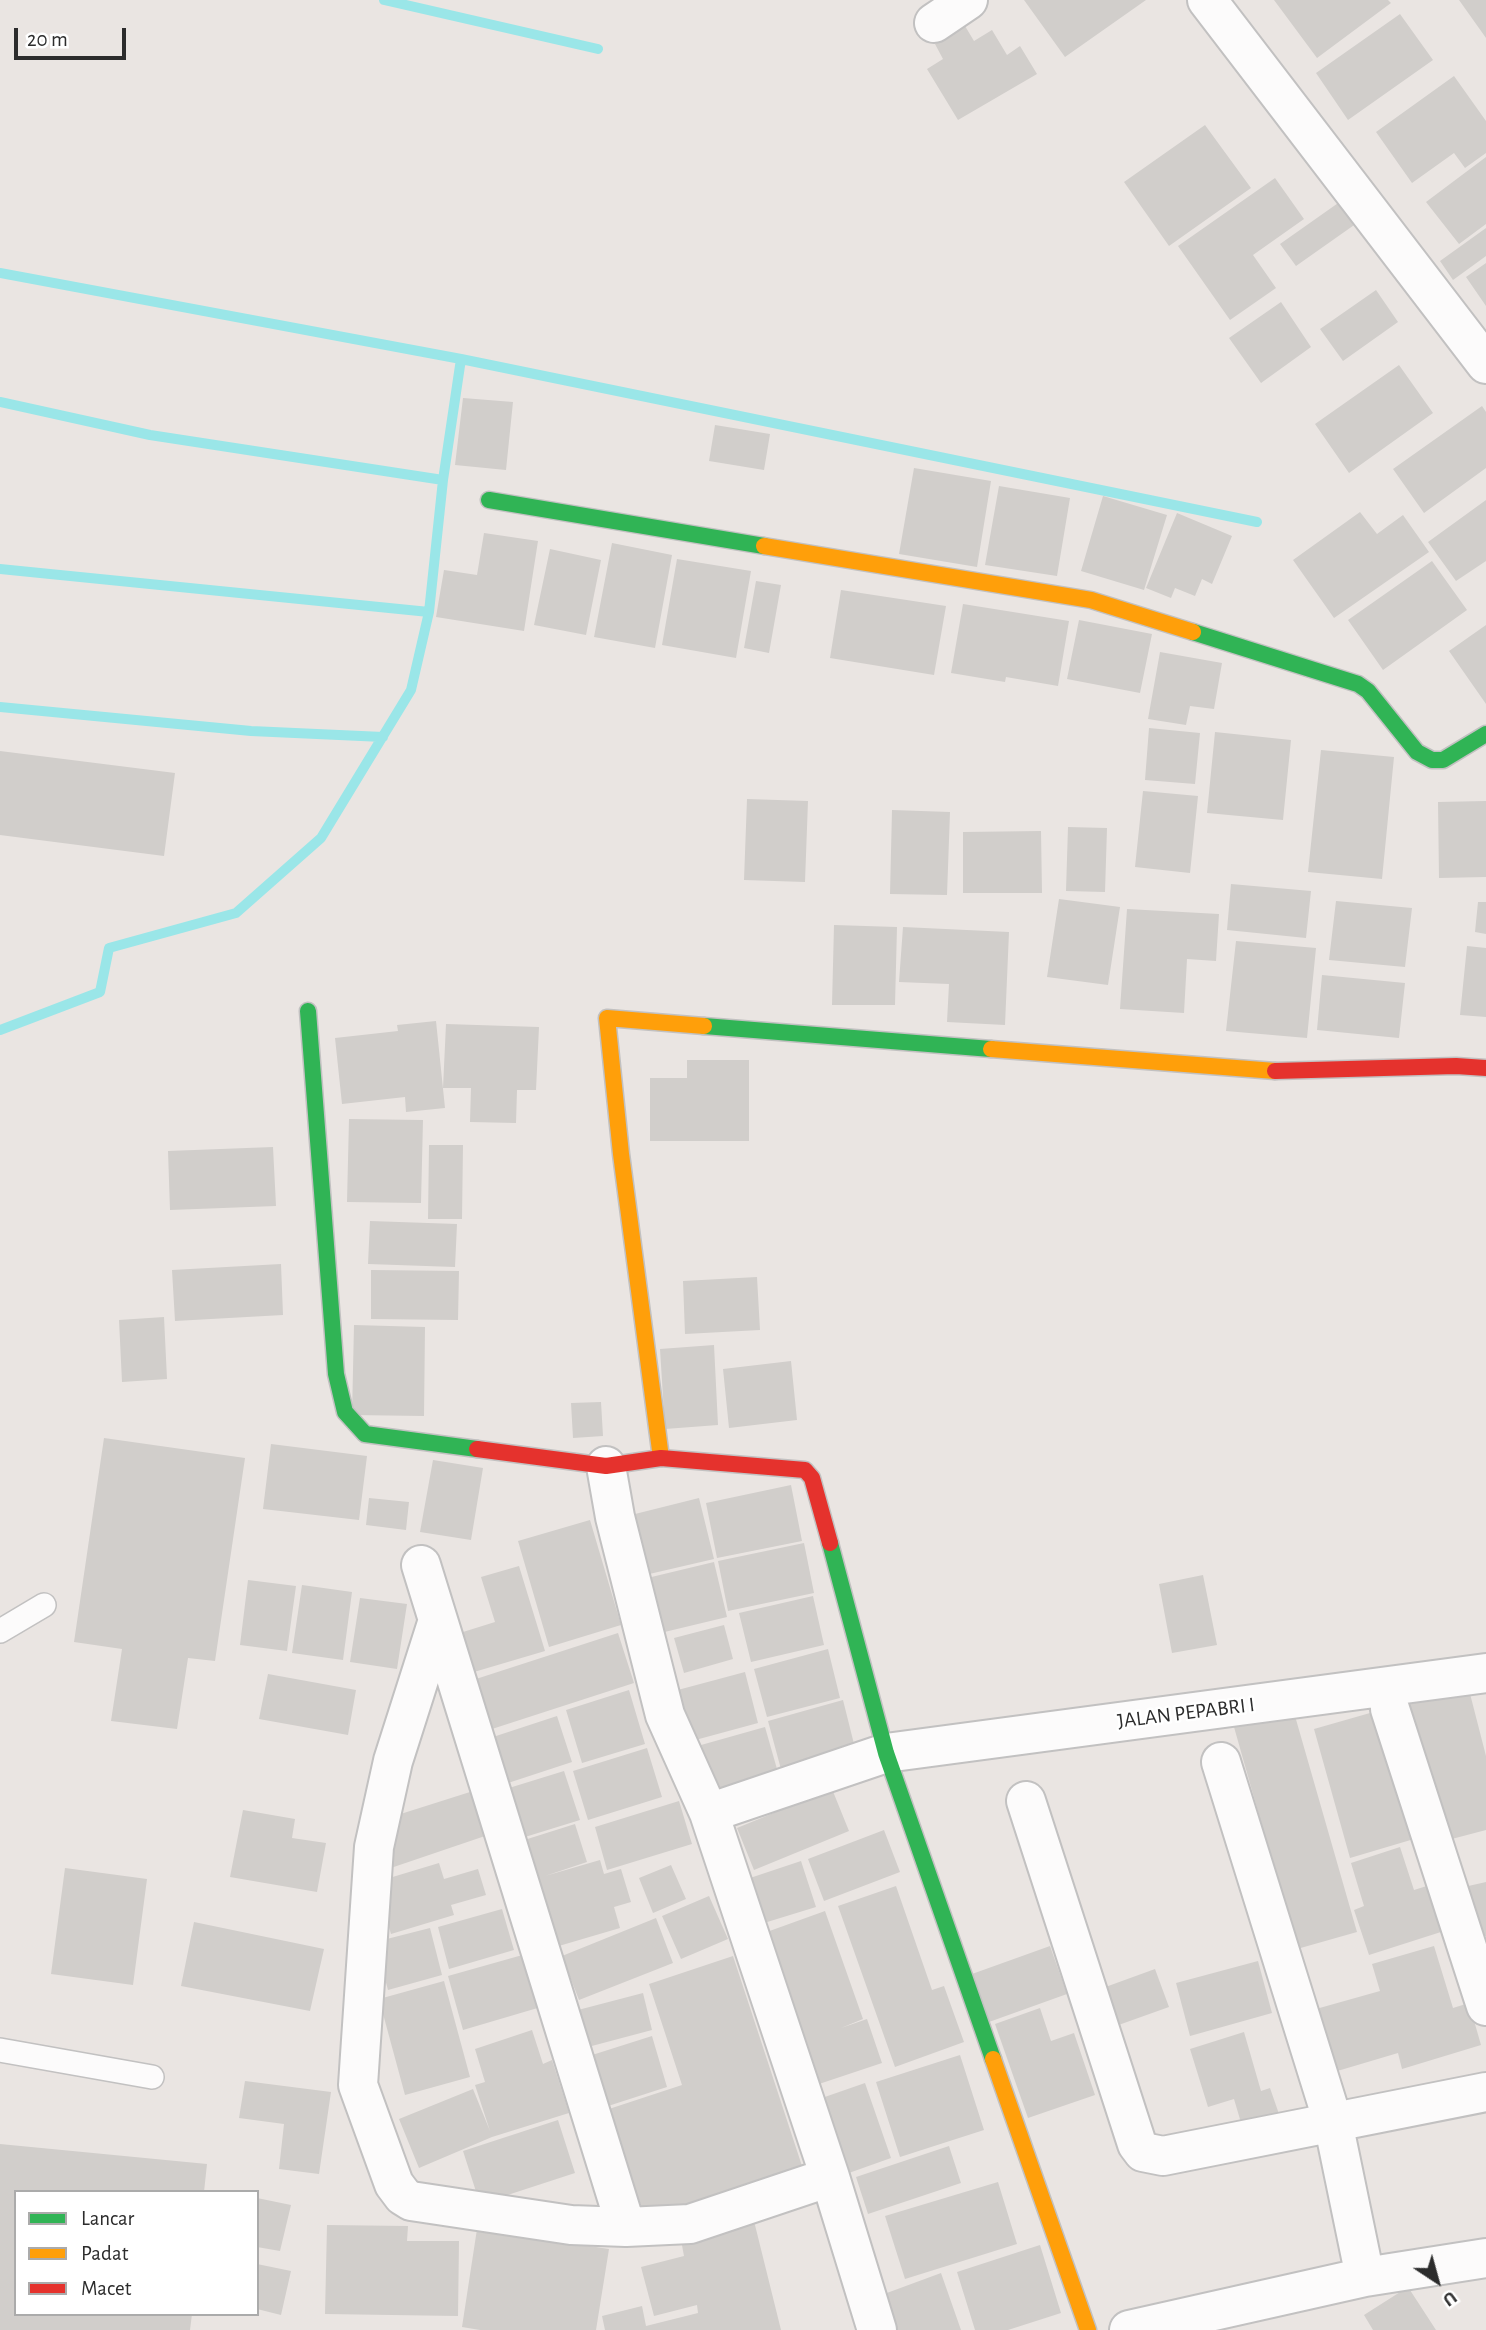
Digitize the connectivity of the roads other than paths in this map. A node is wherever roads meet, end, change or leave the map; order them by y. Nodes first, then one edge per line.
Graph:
1 (968, 0) edge
2 (1207, 0) edge
3 (934, 23) dead end
4 (1486, 364) edge
5 (489, 500) dead end
6 (1486, 734) edge
7 (307, 1011) dead end
8 (1486, 1068) edge
9 (661, 1458) junction
10 (606, 1466) junction
11 (421, 1564) dead end
12 (44, 1605) dead end
13 (439, 1620) junction
14 (0, 1631) edge
15 (1486, 1673) edge
16 (1390, 1709) dead end
17 (886, 1754) junction
18 (1221, 1762) dead end
19 (1026, 1801) dead end
20 (709, 1813) junction
21 (1486, 2006) edge
22 (0, 2050) edge
23 (152, 2077) dead end
24 (1486, 2092) edge
25 (1333, 2122) junction
26 (830, 2177) junction
27 (626, 2227) junction
28 (1486, 2258) edge
29 (1365, 2277) junction
30 (877, 2330) edge
31 (1088, 2330) edge
32 (1129, 2330) edge

1 - 3 street
2 - 4 street
5 - 6 street
7 - 10 street
8 - 9 street
9 - 10 street
9 - 17 street
10 - 20 street
11 - 13 street
12 - 14 lane
13 - 27 street
13 - 27 street
15 - 17 street, JALAN PEPABRI I
16 - 21 street
17 - 20 street, JALAN PEPABRI I
17 - 31 street
18 - 25 street
19 - 25 street
20 - 26 street
22 - 23 lane
24 - 25 street
25 - 29 street
26 - 27 street
26 - 30 street
28 - 29 street
29 - 32 street

